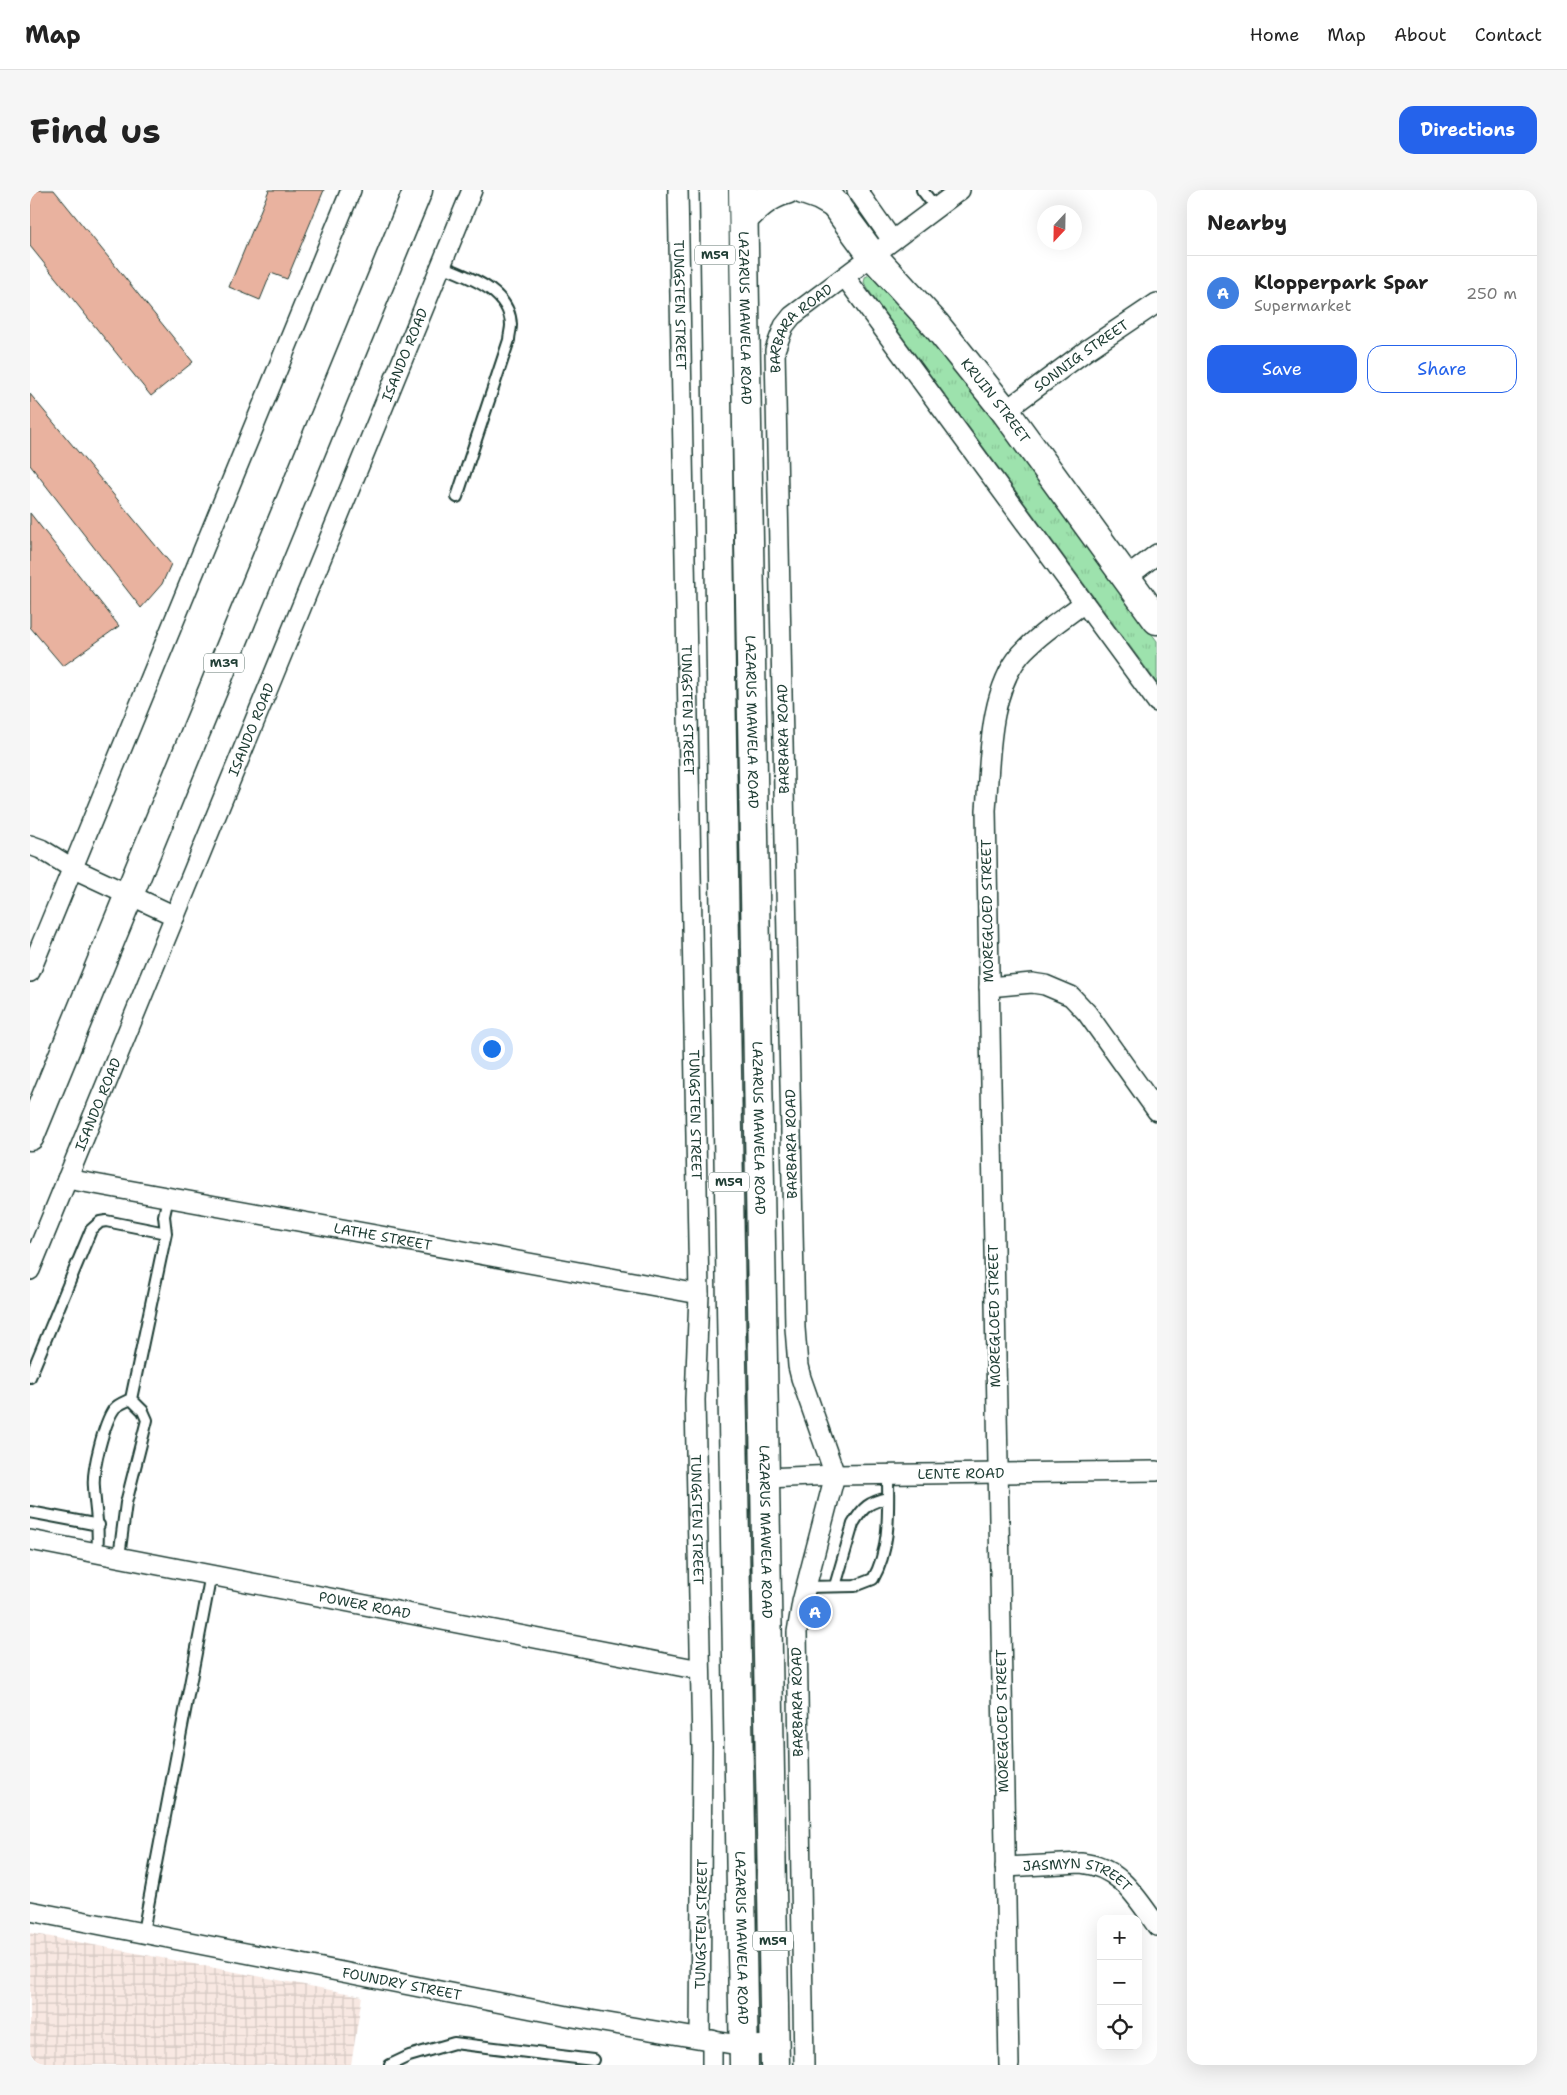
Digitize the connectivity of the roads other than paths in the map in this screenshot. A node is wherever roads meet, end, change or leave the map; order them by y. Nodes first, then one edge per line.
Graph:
1 (351, 190) edge
2 (418, 190) edge
3 (472, 190) edge
4 (678, 190) edge
5 (714, 190) edge
6 (743, 190) edge
7 (786, 190) edge
8 (803, 190) edge
9 (922, 190) edge
10 (960, 190) edge
11 (839, 195) edge
12 (936, 208) junction
13 (744, 219) junction
14 (882, 248) junction
15 (442, 266) junction
16 (846, 277) junction
17 (1157, 303) edge
18 (1005, 411) junction
19 (457, 497) dead end
20 (1157, 554) edge
21 (1126, 578) junction
22 (1084, 603) junction
23 (1157, 620) edge
24 (1157, 702) edge
25 (30, 845) edge
26 (72, 868) junction
27 (129, 896) junction
28 (175, 916) junction
29 (30, 972) edge
30 (989, 987) junction
31 (1157, 1111) edge
32 (30, 1136) edge
33 (67, 1179) junction
34 (168, 1197) junction
35 (166, 1233) junction
36 (30, 1270) edge
37 (699, 1294) junction
38 (30, 1377) edge
39 (131, 1399) junction
40 (1157, 1471) edge
41 (997, 1473) junction
42 (835, 1475) junction
43 (888, 1475) junction
44 (766, 1478) junction
45 (888, 1498) junction
46 (30, 1512) edge
47 (99, 1525) junction
48 (30, 1540) edge
49 (97, 1553) junction
50 (119, 1557) junction
51 (211, 1574) junction
52 (736, 1578) junction
53 (835, 1586) junction
54 (806, 1587) junction
55 (700, 1670) junction
56 (1005, 1867) junction
57 (30, 1911) edge
58 (1157, 1926) edge
59 (143, 1932) junction
60 (706, 2039) junction
61 (744, 2055) edge
62 (774, 2055) edge
63 (593, 2060) dead end
64 (390, 2065) edge
65 (712, 2065) edge
66 (804, 2065) edge
67 (1008, 2065) edge

1 - 26 street
2 - 27 main road, M39
3 - 15 street, ISANDO ROAD
4 - 37 street, TUNGSTEN STREET
5 - 52 main road, LAZARUS MAWELA ROAD / M59
6 - 13 main road, LAZARUS MAWELA ROAD / M59
7 - 13 main road
8 - 11 main road
9 - 12 lane
10 - 12 street, BARBARA ROAD
11 - 14 main road, KRUIN STREET
12 - 14 street, BARBARA ROAD
13 - 44 main road, LAZARUS MAWELA ROAD / M59
14 - 16 street, BARBARA ROAD
14 - 18 main road, KRUIN STREET
15 - 19 lane
15 - 28 street, ISANDO ROAD
16 - 22 street
16 - 42 street, BARBARA ROAD
17 - 18 street, SONNIG STREET
18 - 21 main road, KRUIN STREET
20 - 21 street
21 - 23 main road, KRUIN STREET
22 - 24 street
22 - 30 street, MOREGLOED STREET
25 - 26 street
26 - 27 street
26 - 29 street
27 - 28 street
27 - 32 main road, M39
28 - 33 street, ISANDO ROAD
30 - 31 street
30 - 41 street, MOREGLOED STREET
33 - 34 street, LATHE STREET
33 - 36 street, ISANDO ROAD
34 - 35 lane
34 - 37 street, LATHE STREET
35 - 38 lane
35 - 39 lane
37 - 55 street, TUNGSTEN STREET
39 - 47 lane
39 - 50 lane
40 - 41 street, LENTE ROAD
41 - 43 street, LENTE ROAD
41 - 56 street, MOREGLOED STREET
42 - 43 street, LENTE ROAD
42 - 44 street, LENTE ROAD
42 - 54 street, BARBARA ROAD
43 - 45 lane
44 - 52 main road
44 - 62 main road, LAZARUS MAWELA ROAD / M59
45 - 53 lane
45 - 53 lane
46 - 47 lane
47 - 49 lane
48 - 49 street, POWER ROAD
49 - 50 street, POWER ROAD
50 - 51 street, POWER ROAD
51 - 55 street, POWER ROAD
51 - 59 lane
52 - 61 main road, LAZARUS MAWELA ROAD / M59
53 - 54 lane
54 - 66 street, BARBARA ROAD
55 - 60 street, TUNGSTEN STREET
56 - 58 street, JASMYN STREET
56 - 67 street, MOREGLOED STREET
57 - 59 street, FOUNDRY STREET
59 - 60 street, FOUNDRY STREET
60 - 61 street, FOUNDRY STREET
60 - 65 street, TUNGSTEN STREET
61 - 62 street, FOUNDRY STREET
63 - 64 lane

